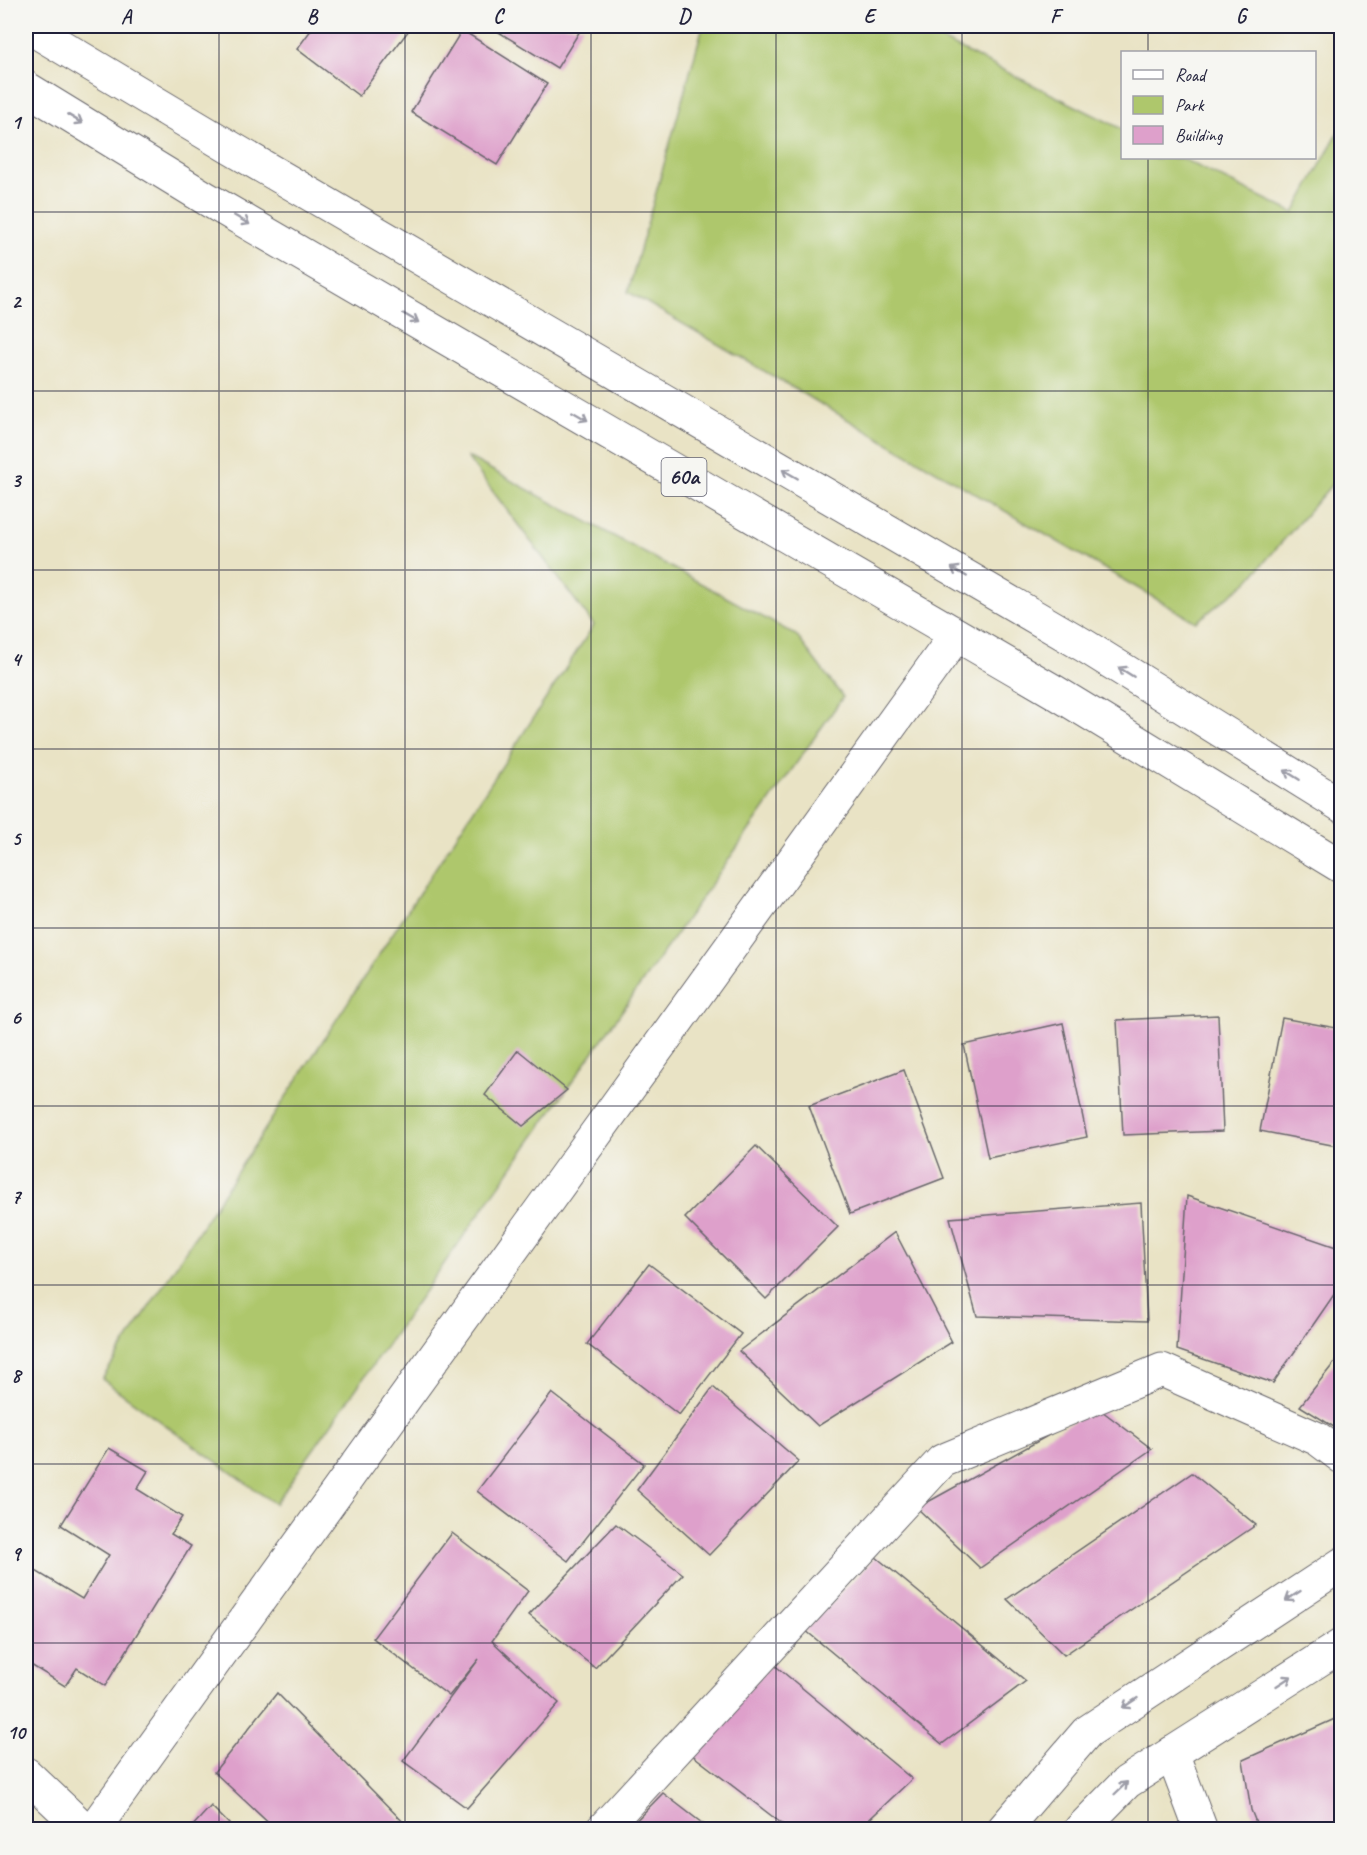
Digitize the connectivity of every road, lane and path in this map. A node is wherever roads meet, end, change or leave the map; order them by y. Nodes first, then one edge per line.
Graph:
1 (27, 26) edge
2 (26, 88) edge
3 (956, 635) junction
4 (1341, 806) edge
5 (1341, 867) edge
6 (1341, 1457) edge
7 (1341, 1564) edge
8 (1341, 1645) edge
9 (1172, 1753) junction
10 (26, 1774) edge
11 (85, 1830) edge
12 (93, 1830) edge
13 (602, 1830) edge
14 (1003, 1830) edge
15 (1080, 1830) edge
16 (1201, 1830) edge

4 -> 1 street, 60a
2 -> 3 street, 60a
3 - 5 street, 60a
3 - 12 street
6 - 13 street
7 -> 14 street
9 -> 8 street
15 -> 9 street
9 - 16 street
10 - 11 street

